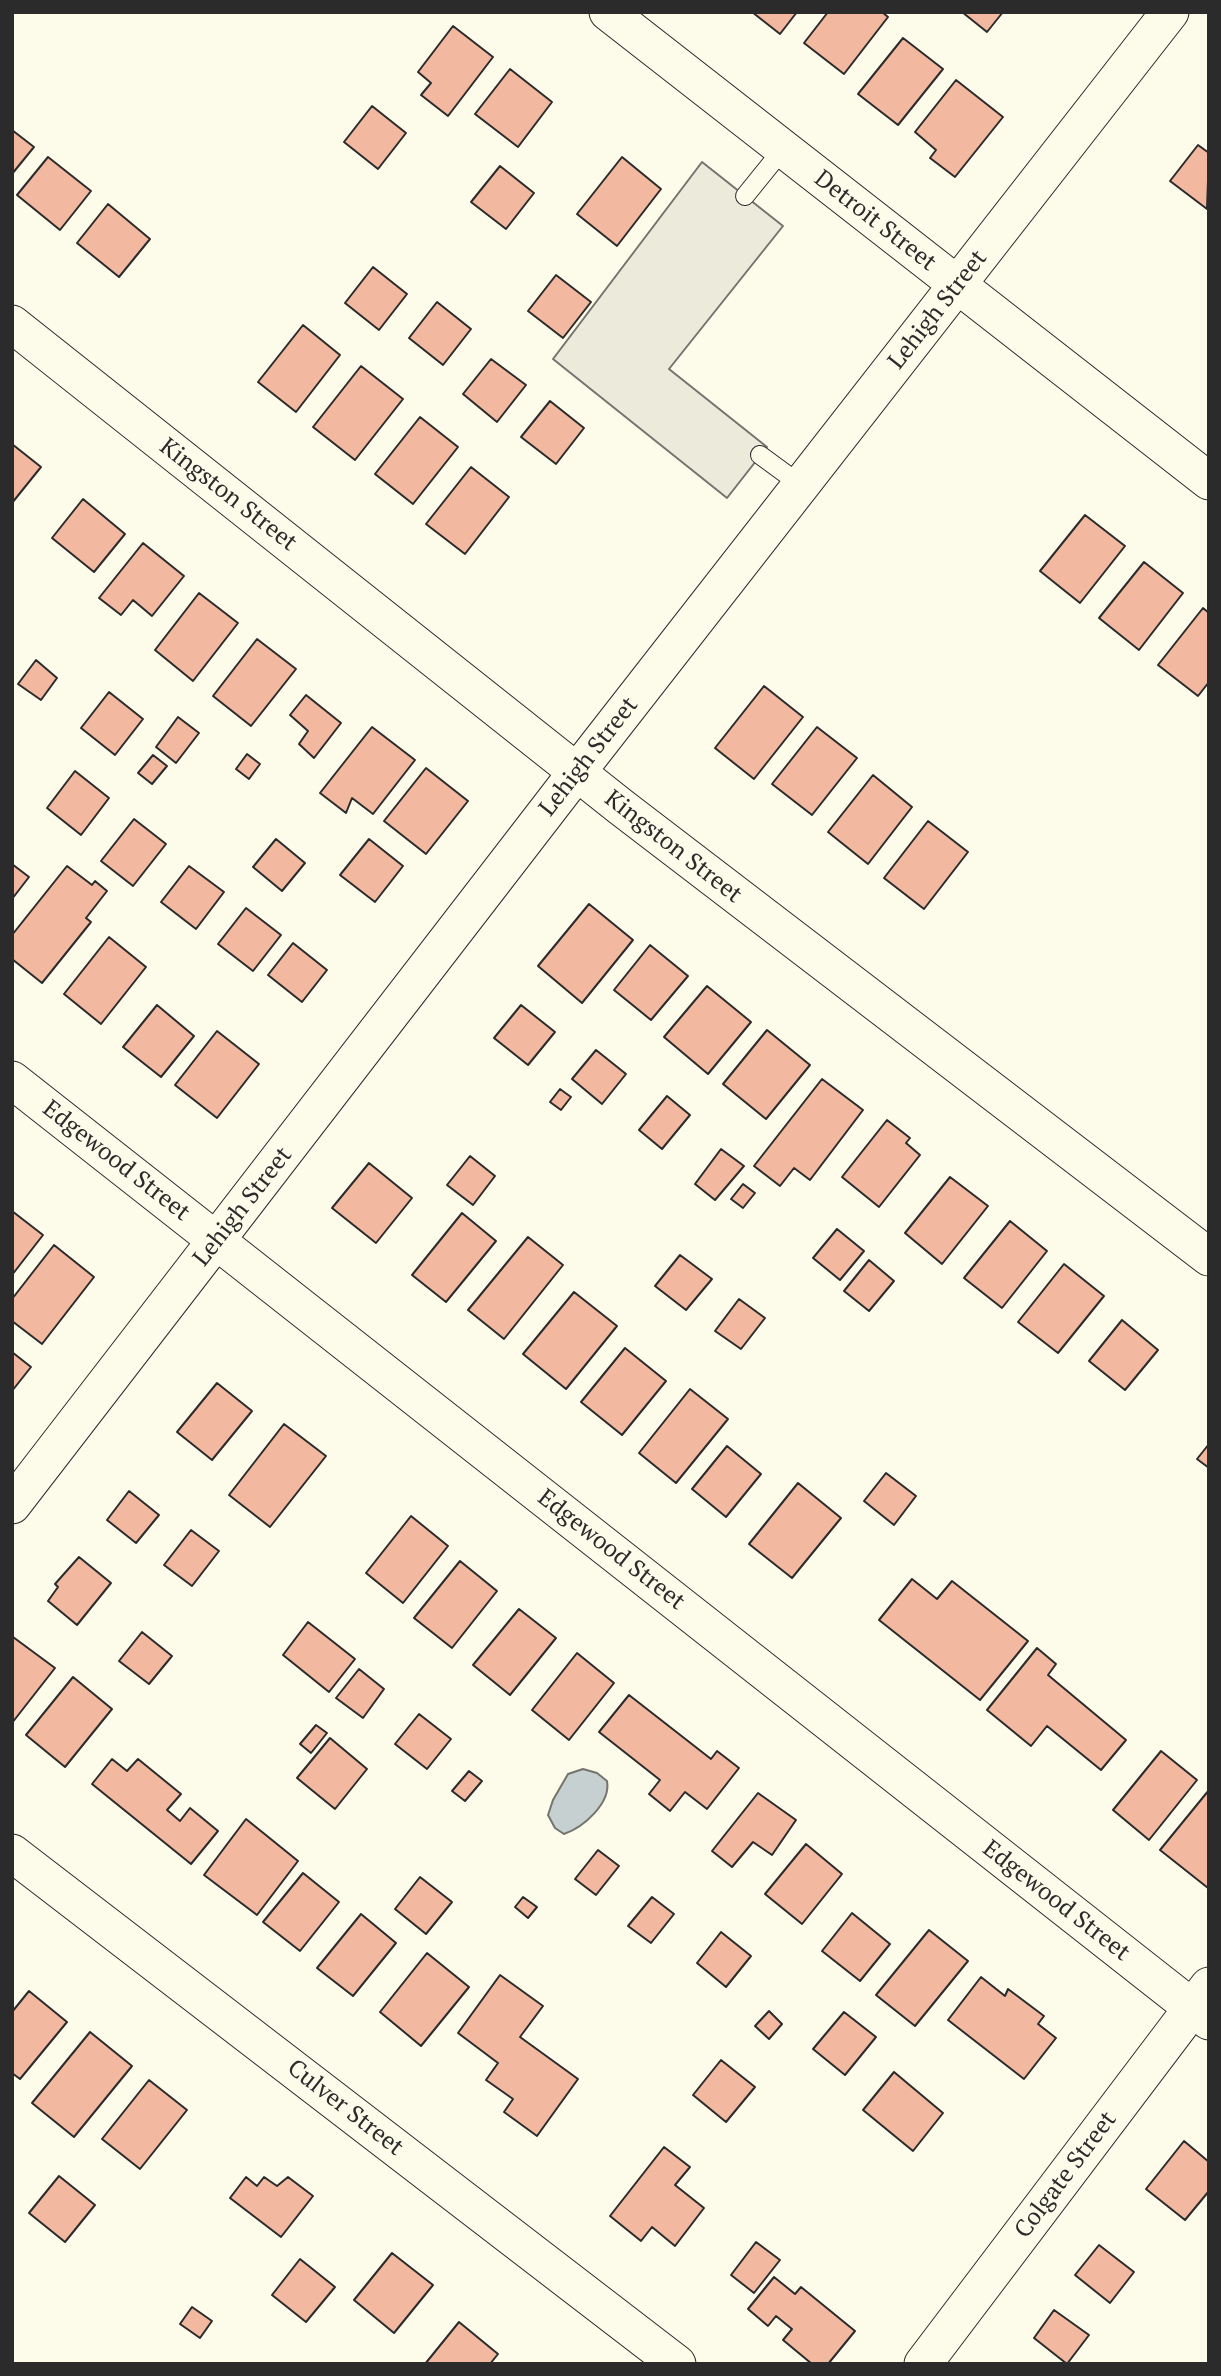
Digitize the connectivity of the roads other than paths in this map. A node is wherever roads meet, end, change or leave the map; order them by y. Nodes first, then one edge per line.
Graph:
1 (608, 12) edge
2 (1170, 12) edge
3 (783, 149) junction
4 (745, 196) dead end
5 (958, 285) junction
6 (12, 324) edge
7 (760, 455) dead end
8 (1209, 481) edge
9 (801, 485) junction
10 (577, 772) junction
11 (12, 1080) edge
12 (216, 1240) junction
13 (1209, 1257) edge
14 (12, 1505) edge
15 (12, 1853) edge
16 (1203, 2005) edge
17 (677, 2364) edge
18 (923, 2364) edge

1 - 3 street, Detroit Street
2 - 5 street, Lehigh Street
3 - 4 lane
3 - 5 street, Detroit Street
5 - 8 street, Detroit Street
5 - 9 street, Lehigh Street
6 - 10 street, Kingston Street
7 - 9 lane
9 - 10 street, Lehigh Street
10 - 12 street, Lehigh Street
10 - 13 street, Kingston Street
11 - 12 street, Edgewood Street
12 - 14 street, Lehigh Street
12 - 16 street, Edgewood Street
15 - 17 street, Culver Street
16 - 18 street, Colgate Street

